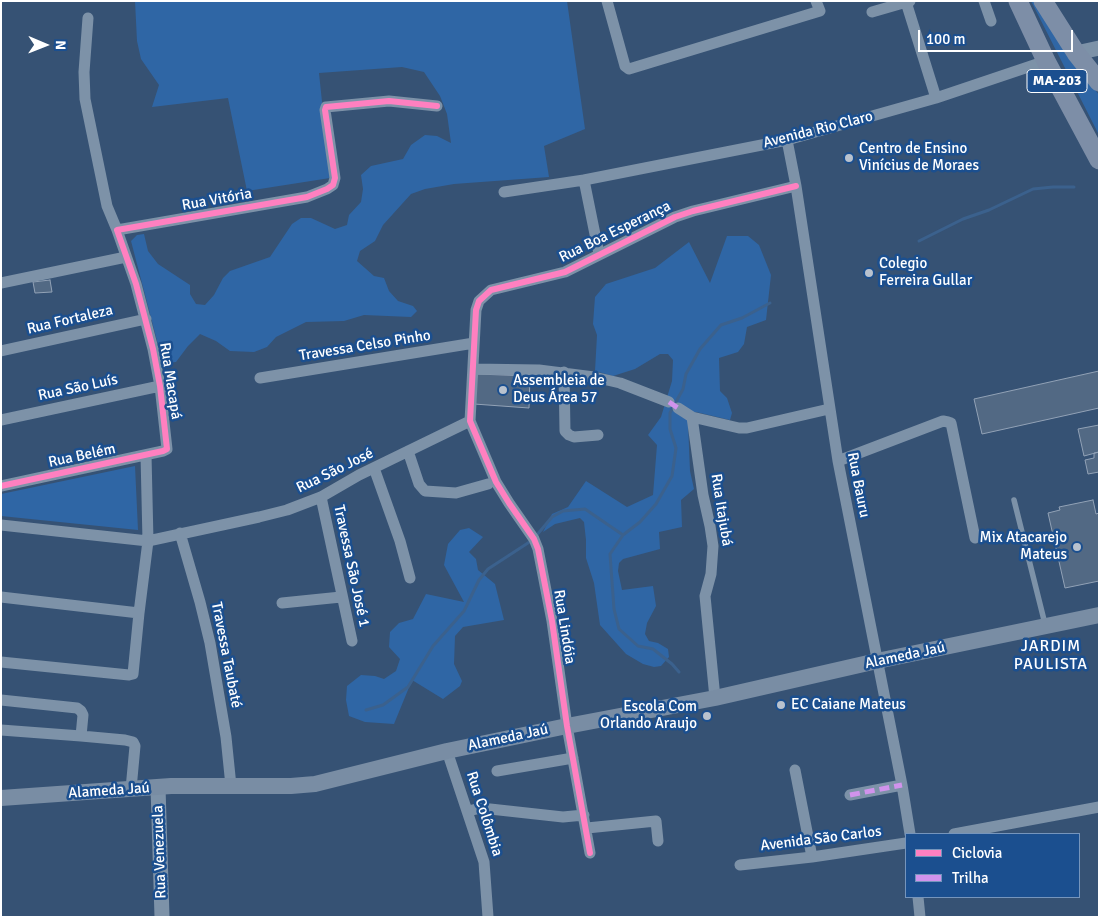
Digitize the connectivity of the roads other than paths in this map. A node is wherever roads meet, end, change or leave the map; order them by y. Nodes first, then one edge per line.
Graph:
1 (606, 1) edge
2 (816, 1) edge
3 (984, 1) edge
4 (1018, 1) edge
5 (1042, 1) edge
6 (908, 2) edge
7 (872, 12) dead end
8 (88, 18) dead end
9 (991, 21) dead end
10 (1099, 48) edge
11 (1076, 53) junction
12 (1046, 61) junction
13 (1099, 82) edge
14 (936, 98) junction
15 (437, 106) dead end
16 (787, 140) junction
17 (1099, 160) edge
18 (584, 180) junction
19 (796, 186) junction
20 (504, 192) dead end
21 (117, 230) junction
22 (599, 254) junction
23 (126, 257) junction
24 (1, 283) edge
25 (146, 319) junction
26 (474, 344) junction
27 (1, 352) edge
28 (474, 369) junction
29 (564, 372) junction
30 (260, 378) dead end
31 (160, 386) junction
32 (829, 409) junction
33 (692, 416) junction
34 (1, 420) edge
35 (470, 421) junction
36 (598, 434) dead end
37 (167, 449) joint
38 (408, 451) junction
39 (146, 455) junction
40 (838, 461) junction
41 (374, 468) junction
42 (488, 484) dead end
43 (1, 486) edge
44 (321, 497) junction
45 (1014, 500) dead end
46 (1, 525) edge
47 (180, 533) junction
48 (975, 538) dead end
49 (148, 540) junction
50 (410, 578) dead end
51 (1, 597) edge
52 (341, 597) junction
53 (282, 603) dead end
54 (139, 613) junction
55 (1099, 615) edge
56 (1046, 626) junction
57 (352, 641) dead end
58 (877, 661) junction
59 (1, 662) edge
60 (715, 698) junction
61 (1, 700) edge
62 (567, 726) junction
63 (1, 730) edge
64 (82, 736) junction
65 (447, 751) junction
66 (573, 758) junction
67 (795, 770) dead end
68 (497, 771) dead end
69 (902, 785) junction
70 (231, 786) junction
71 (158, 787) junction
72 (131, 789) junction
73 (850, 795) dead end
74 (1, 798) edge
75 (1099, 807) edge
76 (468, 811) junction
77 (584, 815) junction
78 (586, 828) junction
79 (910, 833) edge
80 (959, 833) edge
81 (658, 841) dead end
82 (905, 843) edge
83 (590, 853) dead end
84 (812, 857) junction
85 (740, 865) dead end
86 (918, 898) edge
87 (162, 917) edge
88 (488, 917) edge
89 (920, 917) edge

1 - 2 street
3 - 9 street
4 - 12 main road, MA-203
5 - 11 main road, MA-203
6 - 7 street
6 - 14 street
8 - 21 street
10 - 11 street
11 - 13 main road, MA-203
12 - 14 street, Avenida Rio Claro
12 - 17 main road, MA-203
14 - 16 street, Avenida Rio Claro
15 - 21 street, Rua Vitória
16 - 18 street, Avenida Rio Claro
16 - 19 street, Rua Bauru
18 - 20 street, Avenida Rio Claro
18 - 22 street
19 - 22 street, Rua Boa Esperança
19 - 32 street, Rua Bauru
21 - 23 street
22 - 26 street, Rua Boa Esperança
23 - 24 street
23 - 25 street
25 - 27 street, Rua Fortaleza
25 - 31 street, Rua Macapá
26 - 28 street, Rua Boa Esperança
26 - 30 street, Travessa Celso Pinho
28 - 29 street
28 - 35 street, Rua Boa Esperança
29 - 33 street
29 - 36 street
31 - 34 street, Rua São Luís
31 - 37 street, Rua Macapá
32 - 33 street
32 - 40 street, Rua Bauru
33 - 60 street, Rua Itajubá
35 - 38 street, Rua São José
35 - 62 street, Rua Lindóia
37 - 39 street, Rua Belém
38 - 41 street, Rua São José
38 - 42 street
39 - 43 street, Rua Belém
39 - 49 street
40 - 48 street
40 - 58 street, Rua Bauru
41 - 44 street, Rua São José
41 - 50 street
44 - 47 street, Rua São José
44 - 52 street, Travessa São José 1
45 - 56 lane
46 - 49 street, Rua São José
47 - 49 street, Rua São José
47 - 70 street, Travessa Taubaté
49 - 54 street
51 - 54 street
52 - 53 street
52 - 57 street, Travessa São José 1
54 - 59 street
55 - 56 main road, Alameda Jaú
56 - 58 main road, Alameda Jaú
58 - 60 main road, Alameda Jaú
58 - 69 street, Rua Bauru
60 - 62 main road, Alameda Jaú
61 - 64 street
62 - 65 main road, Alameda Jaú
62 - 66 street, Rua Lindóia
63 - 64 street
64 - 72 street
65 - 70 main road, Alameda Jaú
65 - 76 street, Rua Colômbia
66 - 68 street
66 - 77 street, Rua Lindóia
67 - 84 street
69 - 73 street
69 - 79 street, Rua Bauru
70 - 71 main road, Alameda Jaú
71 - 72 main road, Alameda Jaú
71 - 87 street, Rua Venezuela
72 - 74 main road, Alameda Jaú
75 - 80 street
76 - 77 street
76 - 88 street, Rua Colômbia
77 - 78 street, Rua Lindóia
78 - 81 street
78 - 83 street, Rua Lindóia
82 - 84 street, Avenida São Carlos
84 - 85 street, Avenida São Carlos
86 - 89 street

